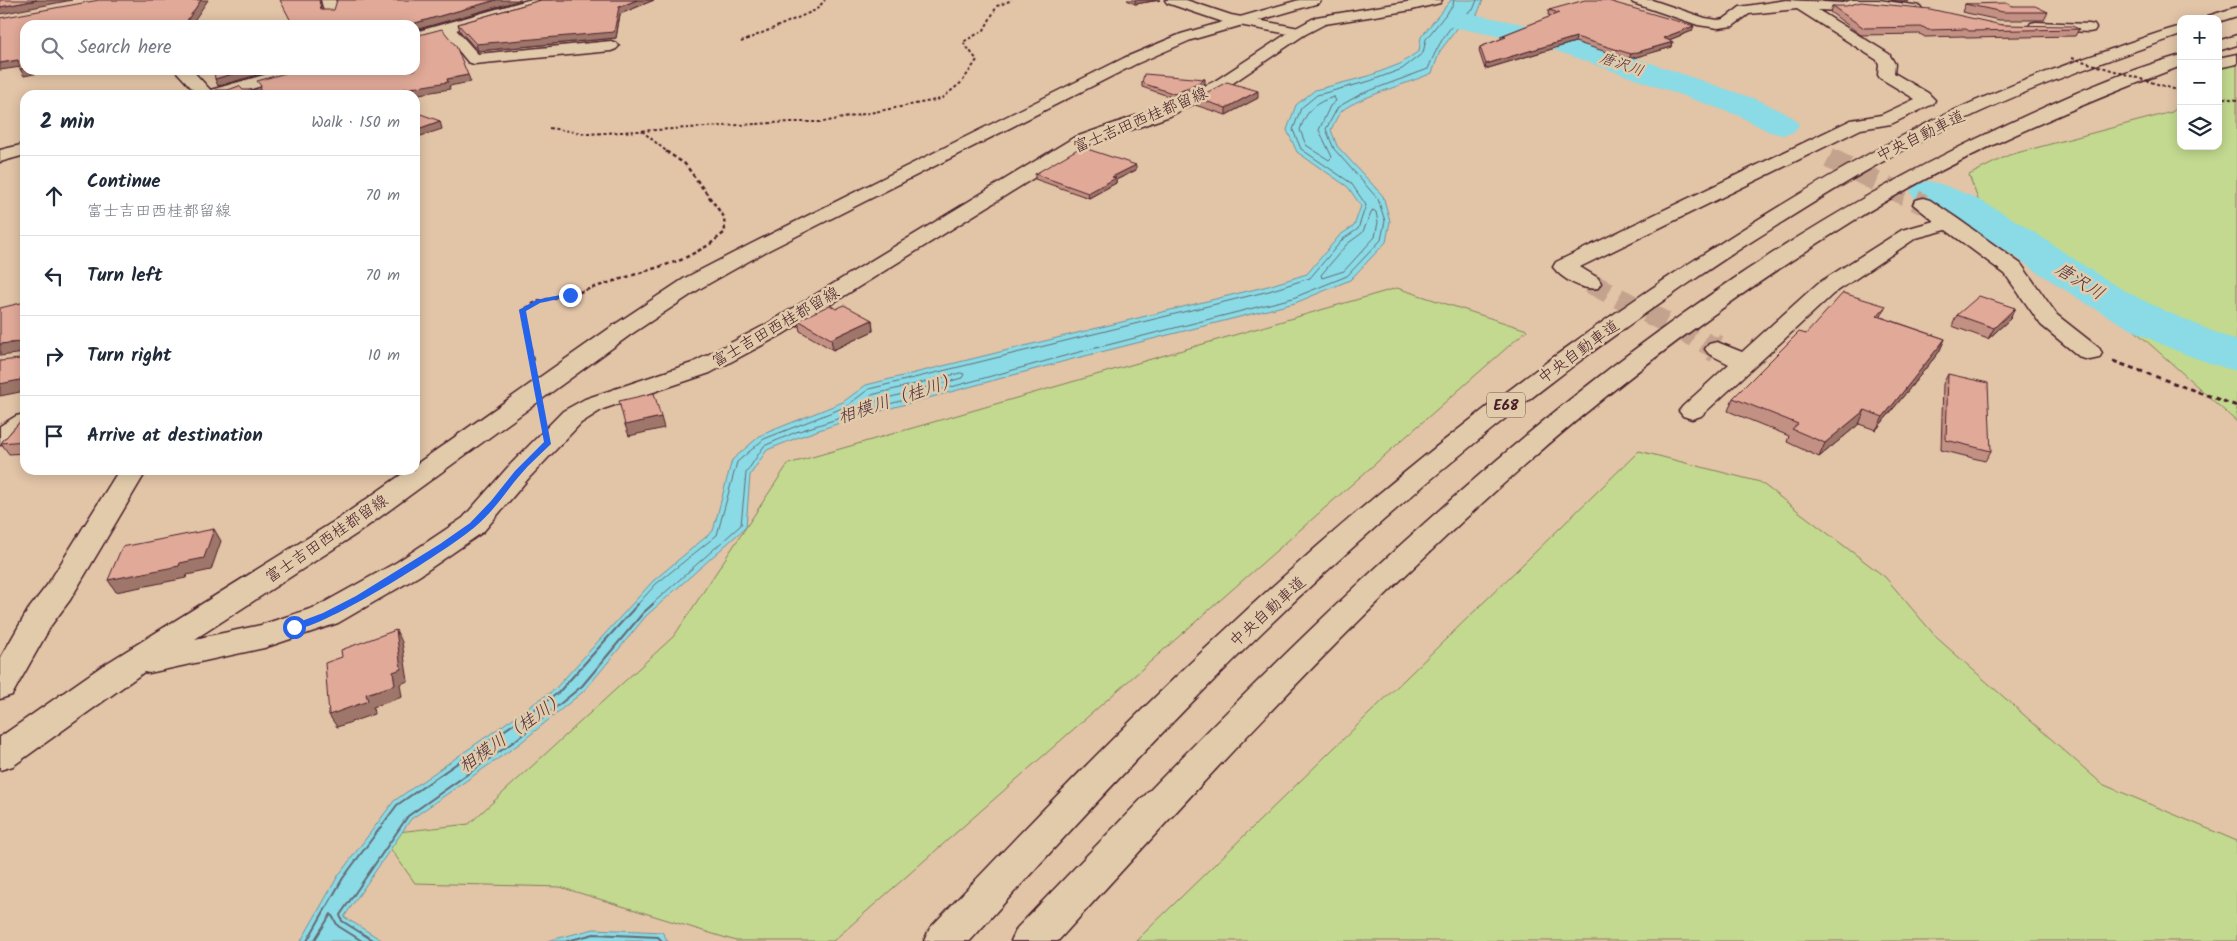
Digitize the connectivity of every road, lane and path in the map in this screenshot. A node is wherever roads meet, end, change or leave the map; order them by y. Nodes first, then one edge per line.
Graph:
1 (543, 0) edge
2 (825, 0) edge
3 (1012, 0) edge
4 (1172, 0) edge
5 (1314, 0) edge
6 (1435, 0) edge
7 (1638, 0) edge
8 (1002, 2) edge
9 (1798, 2) edge
10 (1928, 10) edge
11 (2237, 11) edge
12 (2222, 16) edge
13 (2026, 26) edge
14 (447, 28) junction
15 (2089, 28) dead end
16 (2177, 31) edge
17 (1299, 32) junction
18 (420, 36) edge
19 (2237, 40) edge
20 (741, 42) dead end
21 (2222, 45) edge
22 (611, 46) edge
23 (2072, 58) dead end
24 (2237, 59) edge
25 (2177, 62) edge
26 (2222, 62) edge
27 (188, 75) edge
28 (288, 75) edge
29 (202, 90) edge
30 (250, 90) edge
31 (2177, 90) edge
32 (2222, 98) edge
33 (2237, 100) edge
34 (550, 128) dead end
35 (642, 131) junction
36 (20, 150) edge
37 (1807, 150) junction
38 (0, 156) edge
39 (1829, 158) tunnel mouth
40 (1923, 204) tunnel mouth
41 (1951, 223) junction
42 (1590, 283) tunnel mouth
43 (1717, 349) tunnel mouth
44 (2090, 353) joint
45 (1744, 363) junction
46 (533, 367) dead end
47 (2237, 406) edge
48 (1692, 411) dead end
49 (20, 425) edge
50 (0, 437) edge
51 (420, 474) edge
52 (130, 475) edge
53 (419, 475) edge
54 (132, 664) junction
55 (0, 686) edge
56 (15, 736) edge
57 (0, 756) edge
58 (944, 941) edge
59 (1031, 941) edge

1 - 14 main road
2 - 20 path
3 - 8 path
4 - 17 main road
5 - 51 main road, 富士吉田西桂都留線
6 - 17 main road, 富士吉田西桂都留線
7 - 9 main road
8 - 35 path
9 - 10 main road
9 - 37 main road
11 - 12 main road
13 - 15 main road
14 - 18 main road
14 - 22 main road
16 - 58 main road, 中央自動車道 / E68
17 - 54 main road, 富士吉田西桂都留線
19 - 21 main road
23 - 31 path, bridge
24 - 26 main road
25 - 59 main road
27 - 29 main road
28 - 30 main road
32 - 33 path
34 - 35 path
35 - 46 path
36 - 38 main road
37 - 39 main road
37 - 42 main road
40 - 41 main road
41 - 44 main road
41 - 45 main road
43 - 45 main road
44 - 47 path
45 - 48 main road
49 - 50 main road
52 - 55 main road
53 - 54 main road, 富士吉田西桂都留線
54 - 56 main road, 富士吉田西桂都留線
56 - 57 main road, 富士吉田西桂都留線

